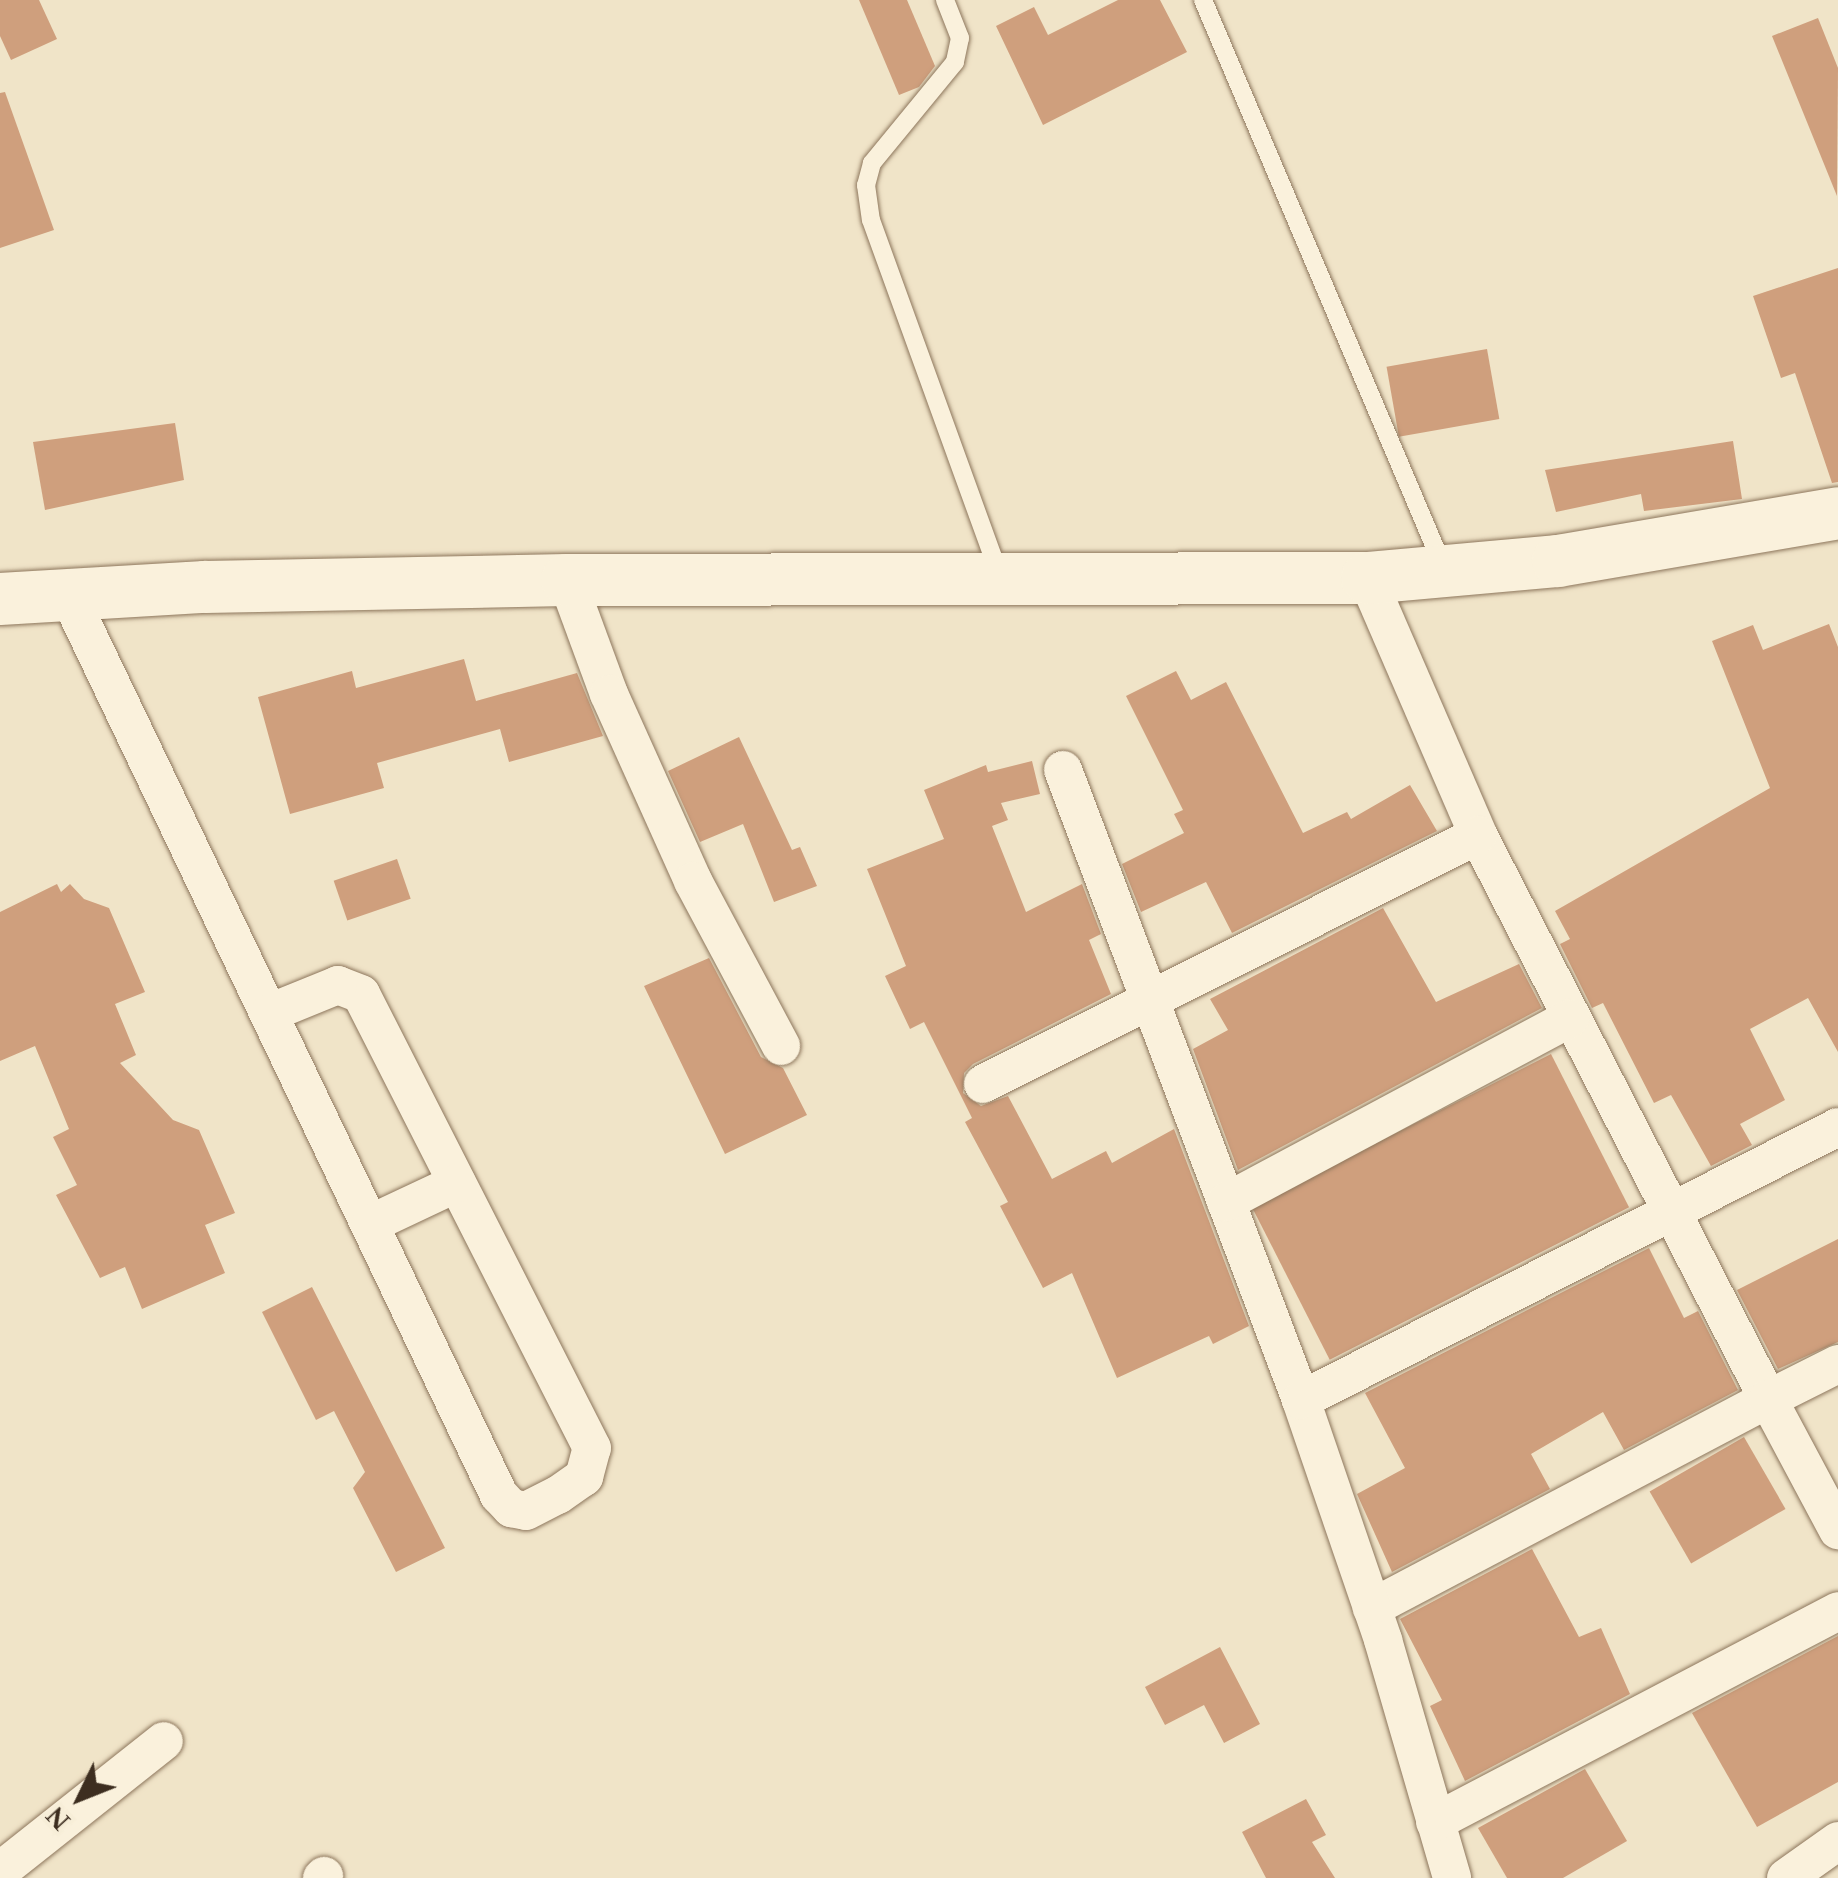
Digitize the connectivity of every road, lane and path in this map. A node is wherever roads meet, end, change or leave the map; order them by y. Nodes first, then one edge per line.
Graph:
1 (945, 0) edge
2 (1204, 0) edge
3 (1838, 513) edge
4 (1446, 573) junction
5 (1368, 578) junction
6 (567, 580) junction
7 (1001, 580) junction
8 (68, 594) junction
9 (0, 600) edge
10 (1063, 770) dead end
11 (1478, 835) junction
12 (1150, 1002) junction
13 (268, 1013) junction
14 (1570, 1018) junction
15 (781, 1046) dead end
16 (983, 1084) dead end
17 (1838, 1127) edge
18 (457, 1183) junction
19 (1226, 1202) junction
20 (1675, 1214) junction
21 (370, 1224) junction
22 (1838, 1364) edge
23 (1768, 1399) junction
24 (1301, 1400) junction
25 (1838, 1530) edge
26 (1372, 1608) junction
27 (1838, 1611) edge
28 (164, 1741) dead end
29 (1435, 1822) junction
30 (1838, 1842) edge
31 (0, 1870) edge
32 (1452, 1878) edge
33 (1786, 1878) edge

1 - 7 lane
2 - 4 lane
3 - 4 main road
4 - 5 main road
5 - 7 main road
5 - 11 street
6 - 7 main road
6 - 8 main road
6 - 15 street
8 - 9 main road
8 - 13 street
10 - 12 street
11 - 12 street
11 - 14 street
12 - 16 street
12 - 19 street
13 - 18 street
13 - 21 street
14 - 19 street
14 - 20 street
17 - 20 street
18 - 21 street
18 - 21 street
19 - 24 street
20 - 23 street
20 - 24 street
22 - 23 street
23 - 25 street
23 - 26 street
24 - 26 street
26 - 29 street
27 - 29 street
28 - 31 street
29 - 32 street
30 - 33 street

